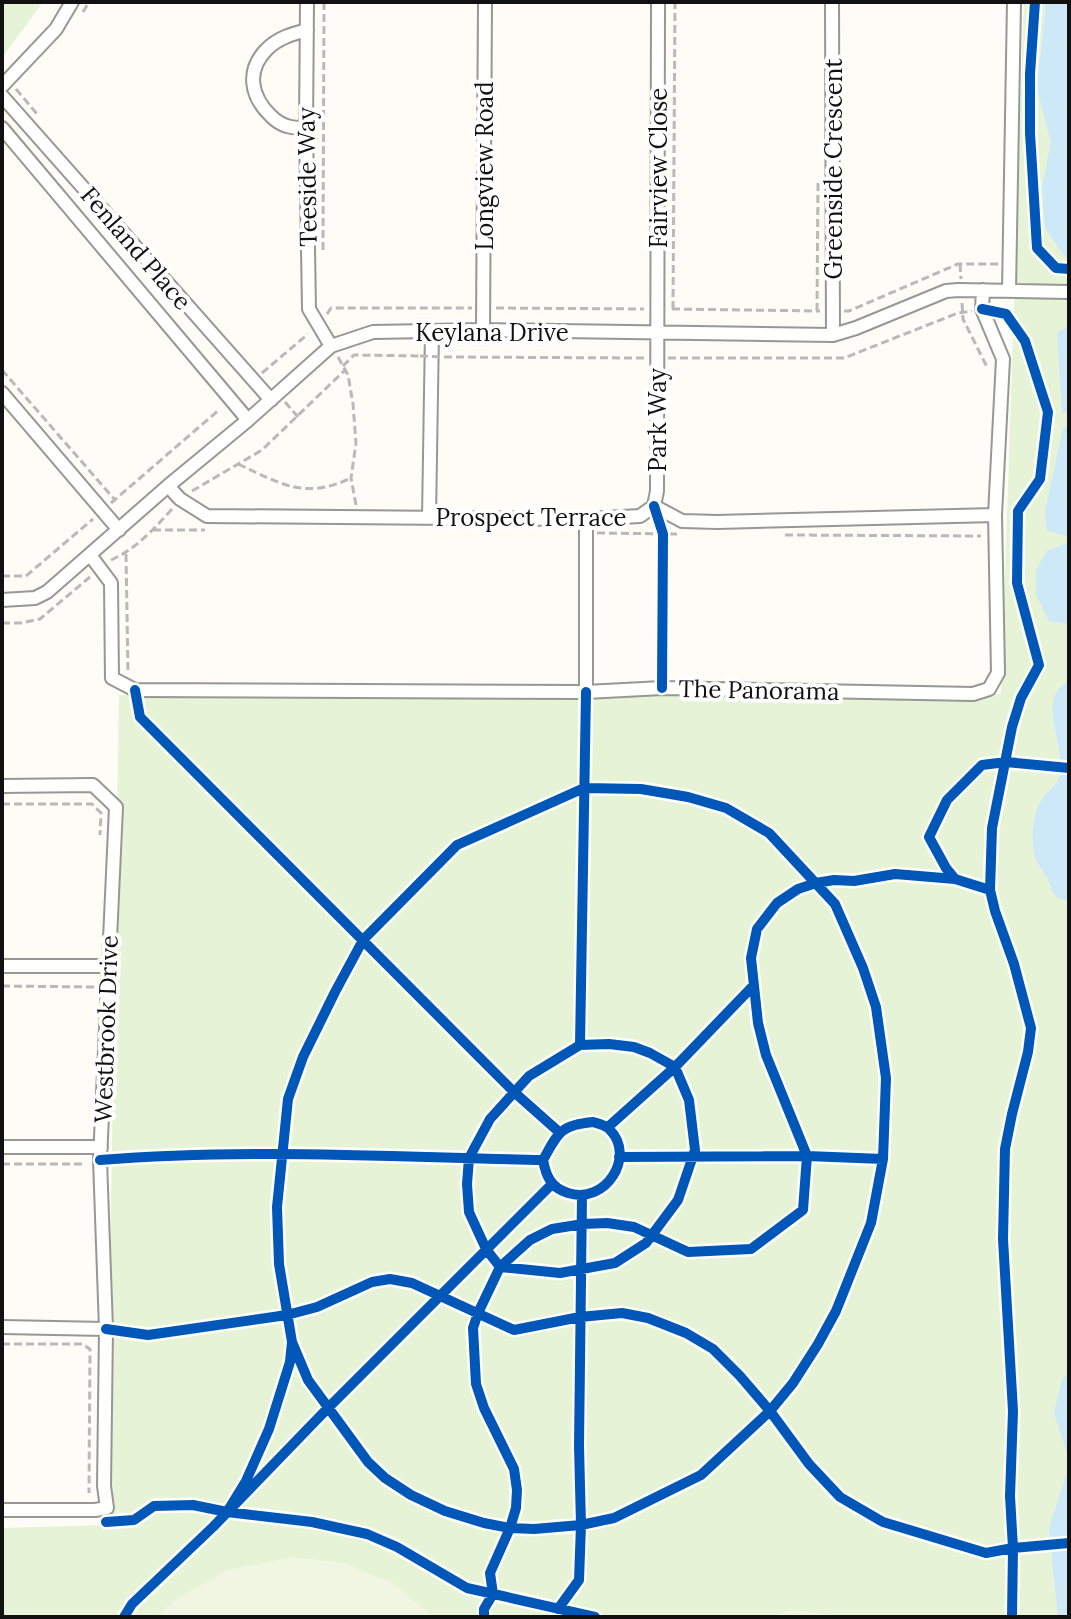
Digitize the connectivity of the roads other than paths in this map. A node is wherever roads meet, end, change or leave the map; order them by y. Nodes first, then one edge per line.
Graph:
1 (72, 2) edge
2 (307, 2) edge
3 (485, 2) edge
4 (658, 2) edge
5 (832, 2) edge
6 (1014, 2) edge
7 (307, 30) junction
8 (2, 86) edge
9 (2, 96) edge
10 (2, 128) edge
11 (306, 128) junction
12 (983, 290) junction
13 (1009, 291) junction
14 (1069, 292) edge
15 (483, 330) junction
16 (432, 331) junction
17 (657, 333) junction
18 (833, 335) junction
19 (331, 346) junction
20 (2, 393) edge
21 (271, 400) junction
22 (248, 420) junction
23 (168, 486) junction
24 (654, 506) junction
25 (995, 515) junction
26 (429, 518) junction
27 (586, 519) junction
28 (119, 530) junction
29 (90, 555) junction
30 (2, 600) edge
31 (586, 692) junction
32 (2, 786) edge
33 (2, 966) edge
34 (103, 966) junction
35 (2, 1147) edge
36 (97, 1147) junction
37 (2, 1327) edge
38 (106, 1329) junction
39 (2, 1510) edge

1 - 8 street
2 - 7 street, Teeside Way
3 - 15 street, Longview Road
4 - 17 street, Fairview Close
5 - 18 street, Greenside Crescent
6 - 13 street
7 - 11 street, Teeside Way
7 - 11 street
9 - 21 street, Fenland Place
10 - 22 street, Fenland Place
11 - 19 street, Teeside Way
12 - 13 street, Keylana Drive
12 - 18 street, Keylana Drive
12 - 25 street, The Panorama
13 - 14 street, Keylana Drive
15 - 16 street, Keylana Drive
15 - 17 street, Keylana Drive
16 - 19 street, Keylana Drive
16 - 26 street
17 - 18 street, Keylana Drive
17 - 24 street, Park Way
19 - 21 street, Keylana Drive
20 - 28 street
21 - 22 street, Keylana Drive
22 - 23 street, Keylana Drive
23 - 26 street, Prospect Terrace
23 - 28 street, Keylana Drive
24 - 25 street, Prospect Terrace
24 - 27 street, Prospect Terrace
25 - 31 street, The Panorama
26 - 27 street, Prospect Terrace
27 - 31 street
28 - 29 street, Keylana Drive
29 - 30 street, Keylana Drive
29 - 31 street, The Panorama
32 - 34 street, Westbrook Drive
33 - 34 street
34 - 36 street, Westbrook Drive
35 - 36 street
36 - 38 street, Westbrook Drive
37 - 38 street
38 - 39 street, Westbrook Drive

